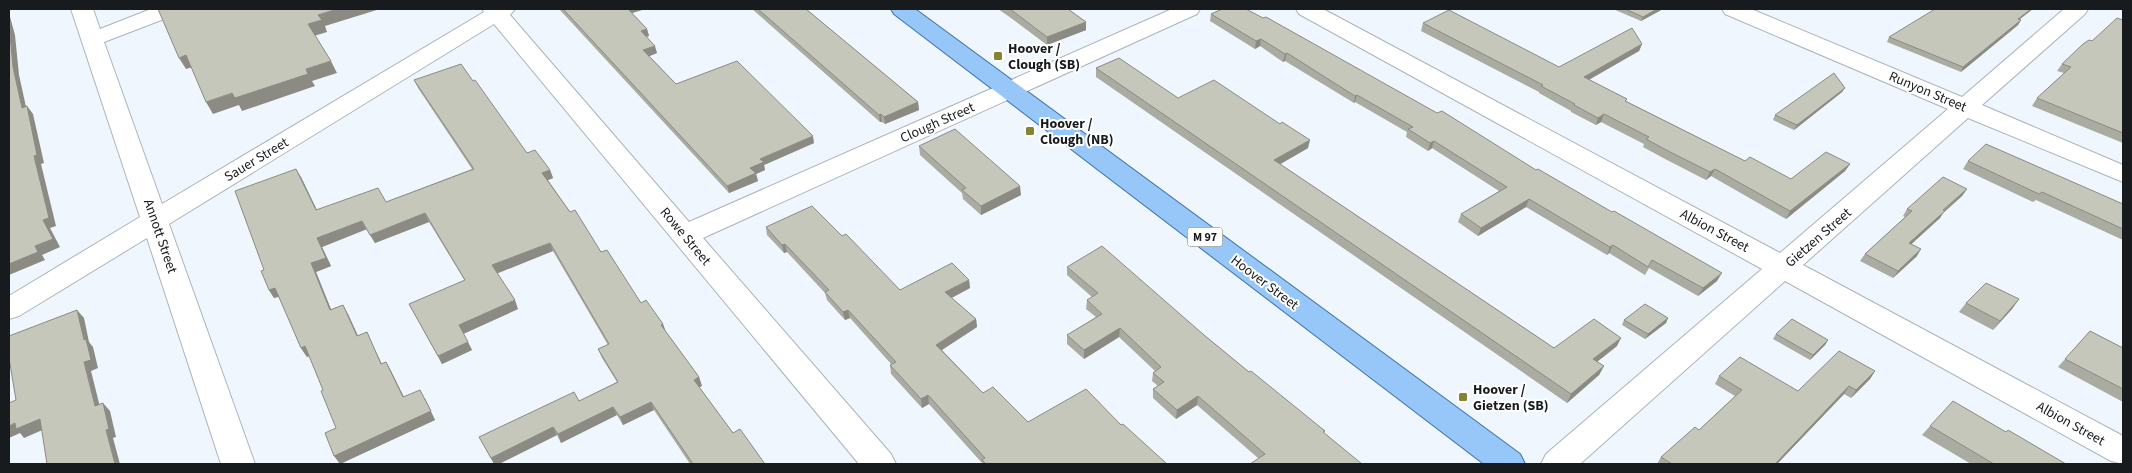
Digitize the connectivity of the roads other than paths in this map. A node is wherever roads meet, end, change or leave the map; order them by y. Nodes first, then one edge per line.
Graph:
1 (82, 9) edge
2 (168, 9) edge
3 (902, 9) edge
4 (1189, 9) edge
5 (1307, 9) edge
6 (1733, 9) edge
7 (2077, 9) edge
8 (498, 10) edge
9 (93, 38) junction
10 (1010, 90) junction
11 (1967, 107) junction
12 (2123, 174) edge
13 (156, 220) junction
14 (685, 235) junction
15 (1784, 267) junction
16 (9, 309) edge
17 (2123, 452) edge
18 (238, 464) edge
19 (878, 464) edge
20 (1508, 464) edge
21 (1558, 464) edge

1 - 9 street, Annott Street
2 - 9 street
3 - 10 main road, Hoover Street / M 97
4 - 10 street, Clough Street
5 - 15 street, Albion Street
6 - 11 street, Runyon Street
7 - 11 street, Gietzen Street
8 - 13 street, Sauer Street
8 - 14 street, Rowe Street
9 - 13 street, Annott Street
10 - 14 street, Clough Street
10 - 20 main road, Hoover Street / M 97
11 - 12 street, Runyon Street
11 - 15 street, Gietzen Street
13 - 16 street, Sauer Street
13 - 18 street, Annott Street
14 - 19 street, Rowe Street
15 - 17 street, Albion Street
15 - 21 street, Gietzen Street

